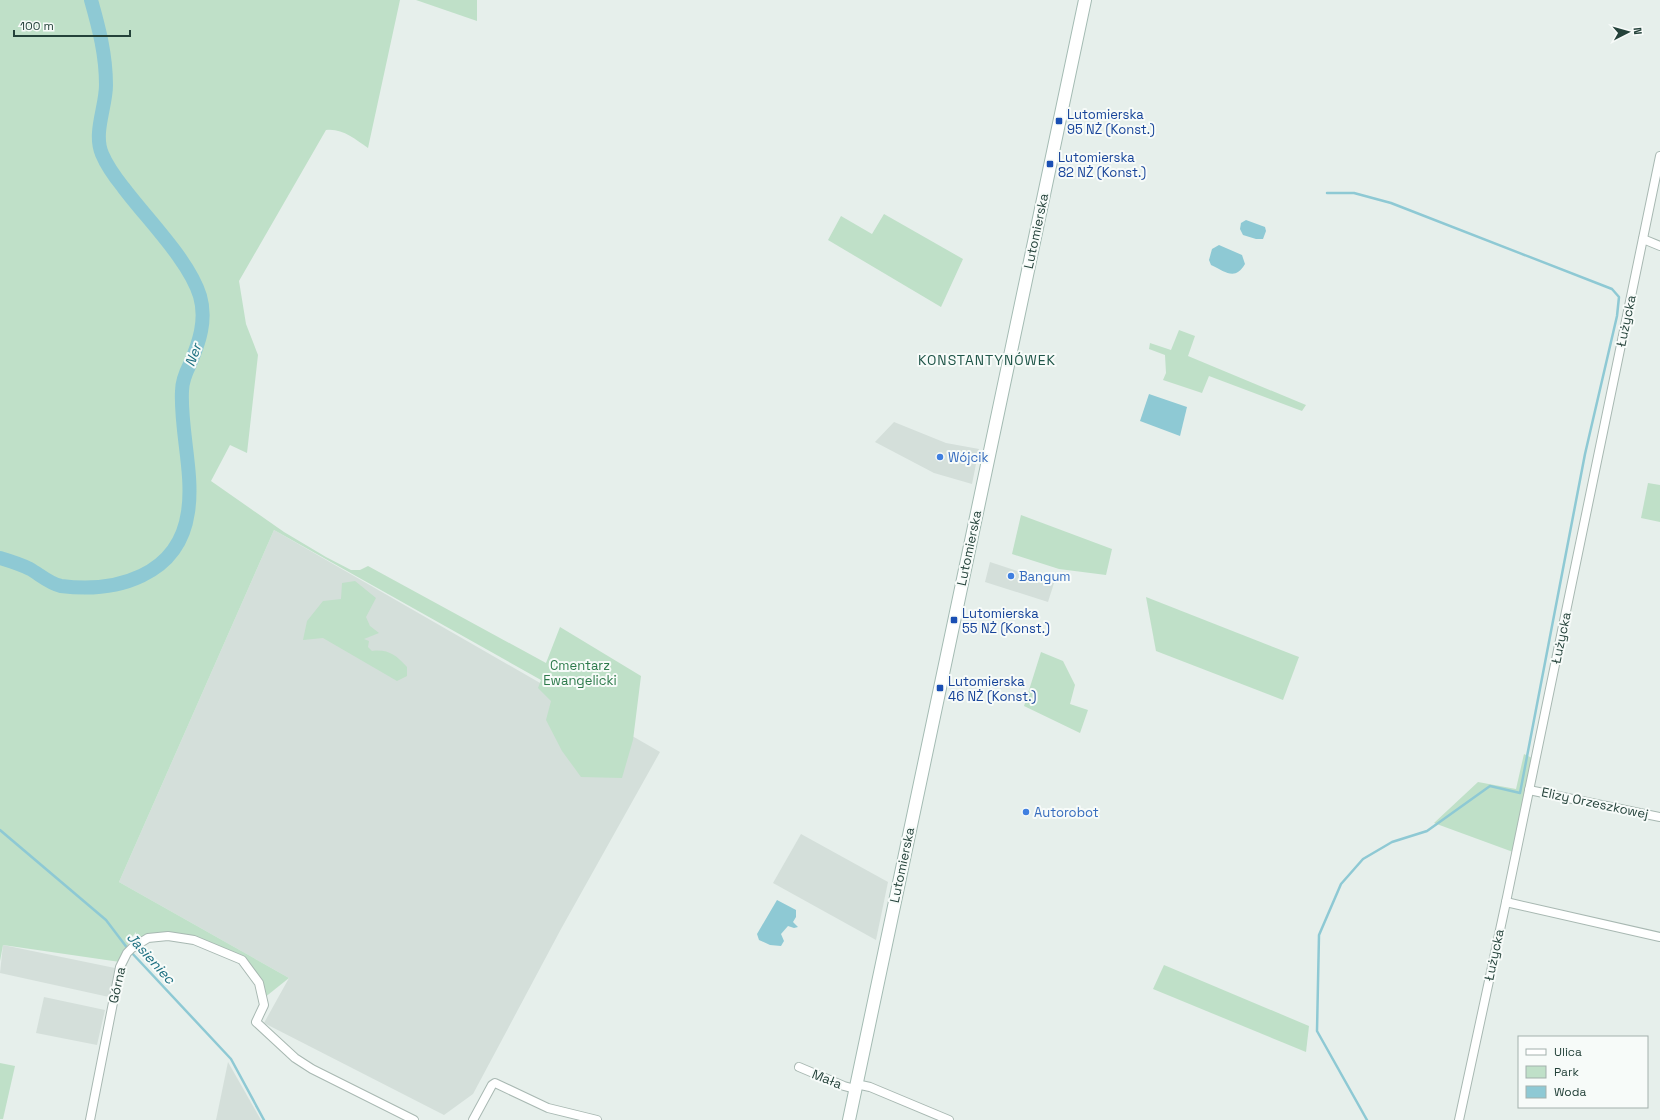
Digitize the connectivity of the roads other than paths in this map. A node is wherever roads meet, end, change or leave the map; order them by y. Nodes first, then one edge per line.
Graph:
1 (1085, 0) edge
2 (1660, 156) edge
3 (1643, 239) junction
4 (1660, 246) edge
5 (1529, 790) junction
6 (1660, 817) edge
7 (1506, 902) junction
8 (1660, 937) edge
9 (799, 1067) dead end
10 (856, 1086) junction
11 (90, 1120) edge
12 (414, 1120) edge
13 (473, 1120) edge
14 (597, 1120) edge
15 (849, 1120) edge
16 (948, 1120) edge
17 (1459, 1120) edge

1 - 10 main road, Lutomierska
2 - 3 street, Łużycka
3 - 4 street
3 - 5 street, Łużycka
5 - 6 street, Elizy Orzeszkowej
5 - 7 street, Łużycka
7 - 8 street
7 - 17 street, Łużycka
9 - 10 street, Mała
10 - 15 main road, Lutomierska
10 - 16 street, Mała
11 - 12 street, Górna
13 - 14 street

